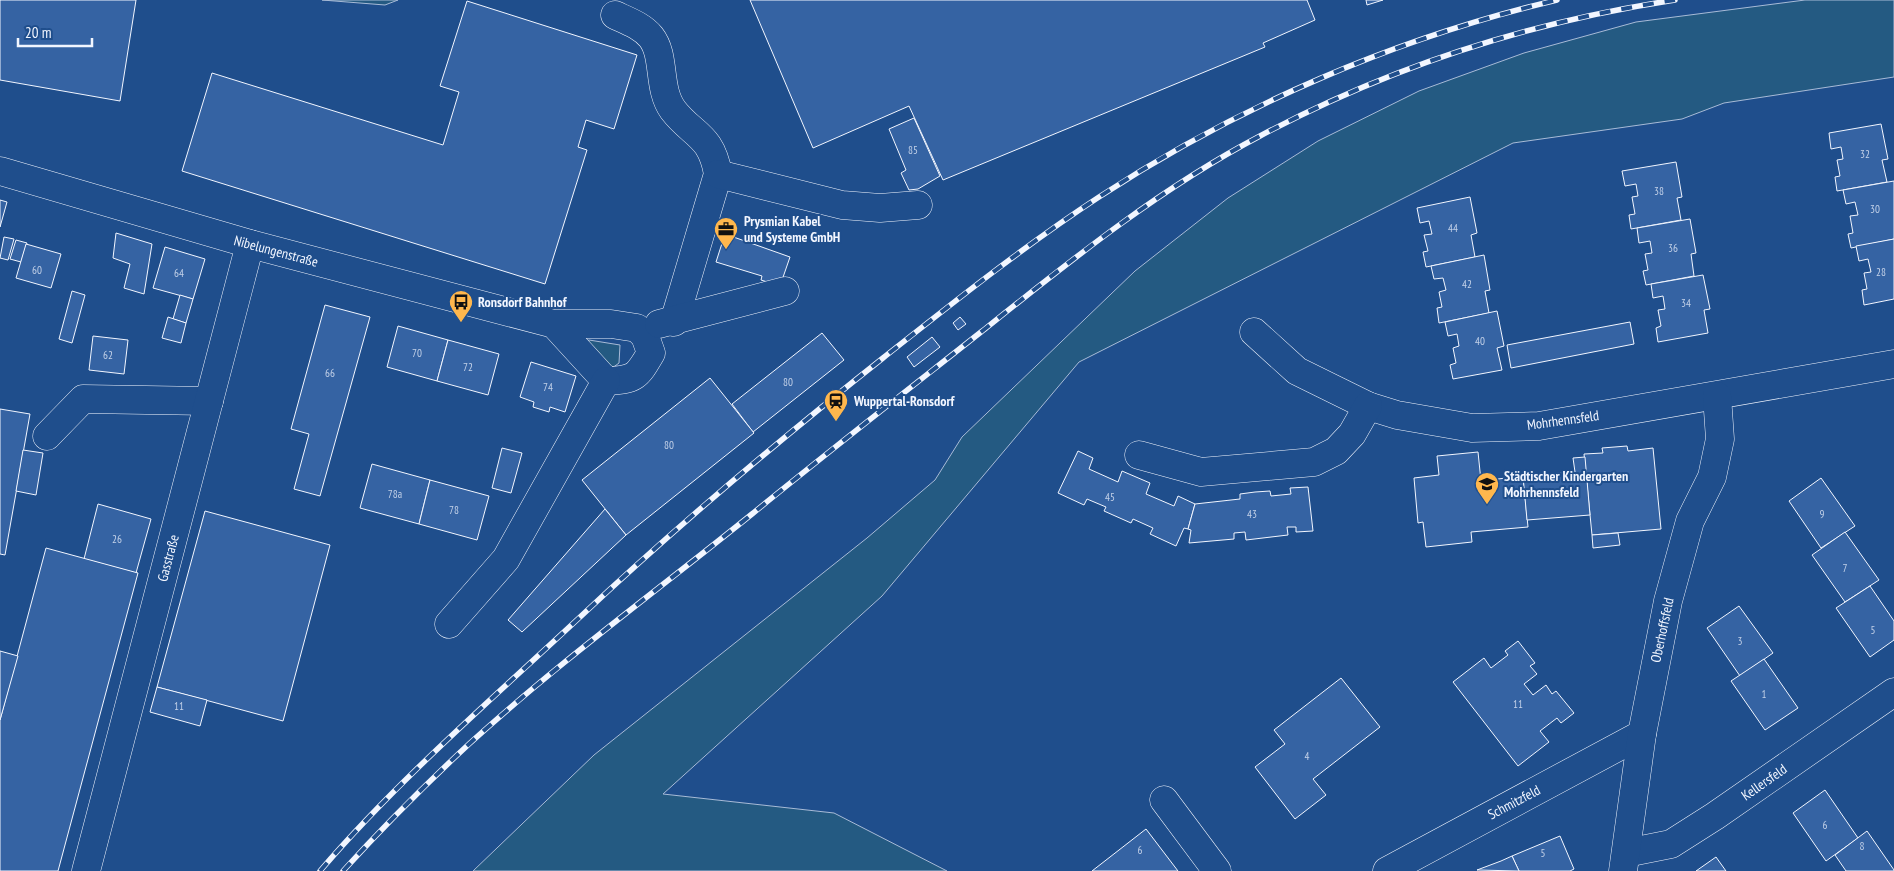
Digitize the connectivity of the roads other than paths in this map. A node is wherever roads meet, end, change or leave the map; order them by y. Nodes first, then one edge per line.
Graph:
1 (615, 15) dead end
2 (0, 171) edge
3 (718, 174) junction
4 (918, 205) dead end
5 (250, 244) junction
6 (785, 291) dead end
7 (674, 322) junction
8 (554, 324) junction
9 (637, 328) junction
10 (1254, 332) dead end
11 (1894, 364) edge
12 (606, 381) junction
13 (1717, 396) junction
14 (209, 401) junction
15 (1368, 406) junction
16 (47, 436) dead end
17 (1139, 455) dead end
18 (449, 624) dead end
19 (1894, 692) edge
20 (1642, 734) junction
21 (1164, 800) dead end
22 (1625, 862) edge
23 (86, 871) edge
24 (1217, 871) edge
25 (1387, 871) edge

1 - 3 street
2 - 5 street, Nibelungenstraße
3 - 4 street
3 - 7 street
5 - 8 street, Nibelungenstraße
5 - 14 street, Gasstraße
6 - 7 street, Nibelungenstraße
7 - 9 street, Nibelungenstraße
8 - 9 street, Nibelungenstraße
8 - 12 street
9 - 12 street
10 - 15 street, Mohrhennsfeld
11 - 13 street, Mohrhennsfeld
12 - 18 street
13 - 15 street, Mohrhennsfeld
13 - 20 street, Oberhoffsfeld
14 - 16 street
14 - 23 street, Gasstraße
15 - 17 street
19 - 22 street, Kellersfeld
20 - 22 street, Oberhoffsfeld
20 - 25 street, Schmitzfeld
21 - 24 street

